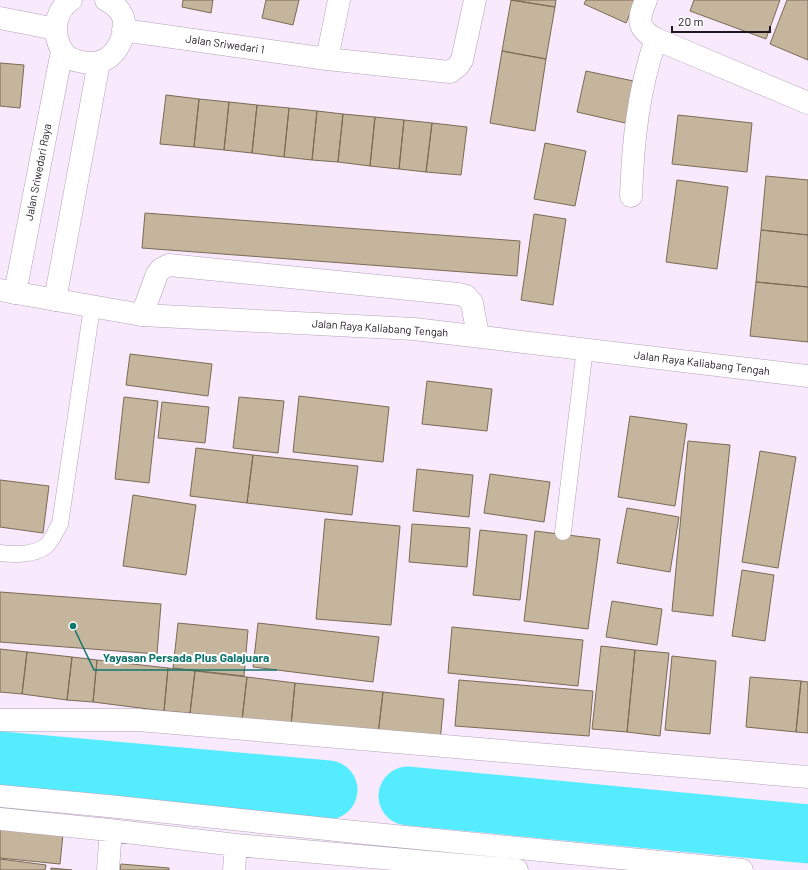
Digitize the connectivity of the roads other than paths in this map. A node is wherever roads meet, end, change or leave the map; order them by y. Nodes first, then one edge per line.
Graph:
1 (339, 0) edge
2 (474, 0) edge
3 (646, 0) edge
4 (69, 1) edge
5 (114, 3) edge
6 (0, 18) edge
7 (56, 29) junction
8 (124, 30) junction
9 (656, 39) junction
10 (62, 51) junction
11 (327, 59) junction
12 (99, 62) junction
13 (808, 103) edge
14 (632, 196) dead end
15 (7, 291) edge
16 (55, 300) junction
17 (92, 307) junction
18 (142, 315) junction
19 (478, 336) junction
20 (585, 348) junction
21 (808, 376) edge
22 (562, 532) dead end
23 (0, 553) edge
24 (0, 720) edge
25 (808, 777) edge
26 (0, 796) edge
27 (0, 819) edge
28 (109, 830) junction
29 (236, 844) junction
30 (362, 863) edge
31 (108, 870) edge
32 (234, 870) edge
33 (517, 870) edge
34 (742, 870) edge

1 - 11 street
2 - 11 street, Jalan Sriwedari 1
3 - 9 street
4 - 7 street
5 - 8 street
6 - 7 street
7 - 10 street
8 - 11 street, Jalan Sriwedari 1
8 - 12 street
9 - 13 street
9 - 14 street
10 - 12 street
10 - 15 street, Jalan Sriwedari Raya
12 - 16 street
15 - 16 street, Jalan Raya Kaliabang Tengah
16 - 17 street, Jalan Raya Kaliabang Tengah
17 - 18 street, Jalan Raya Kaliabang Tengah
17 - 23 lane
18 - 19 street, Jalan Raya Kaliabang Tengah
18 - 19 street
19 - 20 street, Jalan Raya Kaliabang Tengah
20 - 21 street, Jalan Raya Kaliabang Tengah
20 - 22 lane
24 - 25 street
26 - 34 street
27 - 28 street
28 - 29 street
28 - 31 street
29 - 30 street
29 - 32 street
30 - 33 street

